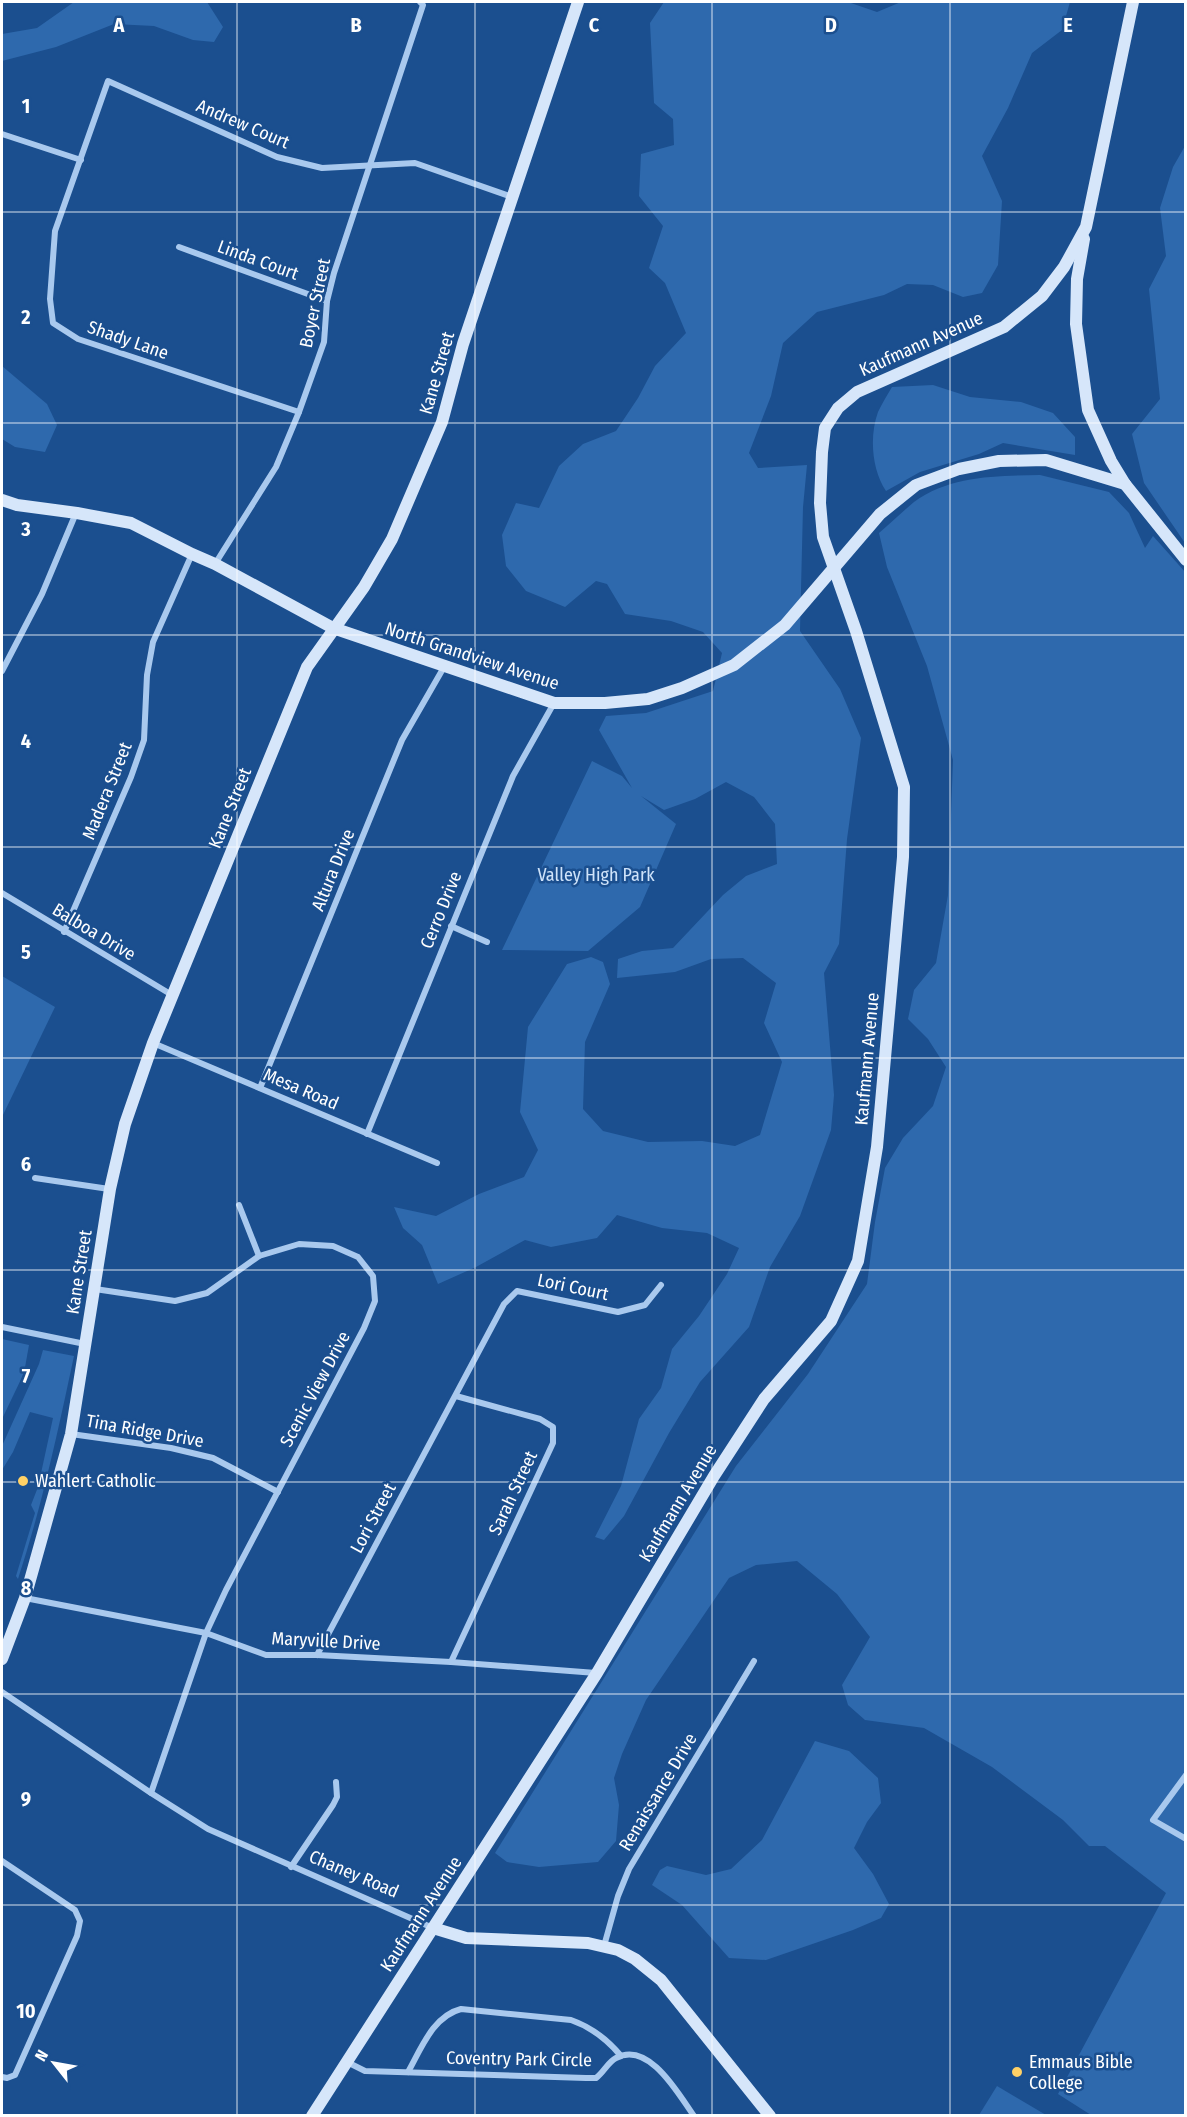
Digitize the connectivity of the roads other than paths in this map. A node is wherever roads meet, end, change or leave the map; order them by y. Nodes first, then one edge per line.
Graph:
1 (420, 2) edge
2 (578, 2) edge
3 (1133, 2) edge
4 (108, 81) joint
5 (2, 134) edge
6 (81, 159) junction
7 (371, 165) junction
8 (513, 197) junction
9 (1086, 227) junction
10 (179, 247) dead end
11 (327, 301) junction
12 (299, 412) junction
13 (1125, 484) junction
14 (2, 500) edge
15 (76, 513) junction
16 (192, 554) junction
17 (1185, 560) edge
18 (215, 564) junction
19 (834, 567) junction
20 (333, 628) junction
21 (444, 668) junction
22 (2, 671) edge
23 (554, 704) junction
24 (2, 894) edge
25 (451, 926) junction
26 (64, 932) junction
27 (487, 942) dead end
28 (172, 996) junction
29 (153, 1043) junction
30 (260, 1088) junction
31 (367, 1134) junction
32 (437, 1162) dead end
33 (35, 1178) dead end
34 (110, 1189) junction
35 (239, 1205) dead end
36 (259, 1256) junction
37 (661, 1284) dead end
38 (95, 1289) junction
39 (2, 1327) edge
40 (86, 1344) junction
41 (456, 1395) junction
42 (71, 1434) junction
43 (278, 1492) junction
44 (25, 1598) junction
45 (207, 1633) junction
46 (317, 1655) junction
47 (2, 1659) edge
48 (451, 1662) junction
49 (754, 1662) dead end
50 (597, 1672) junction
51 (2, 1692) edge
52 (1185, 1775) edge
53 (336, 1782) dead end
54 (152, 1793) junction
55 (1185, 1839) edge
56 (2, 1861) edge
57 (291, 1867) junction
58 (433, 1928) junction
59 (604, 1946) junction
60 (621, 2056) junction
61 (347, 2062) junction
62 (408, 2072) junction
63 (2, 2077) edge
64 (312, 2115) edge
65 (694, 2115) edge
66 (770, 2115) edge

1 - 7 street, Boyer Street
2 - 8 street, Kane Street
3 - 9 street, Kaufmann Avenue
4 - 6 street, Shady Lane
4 - 7 street, Andrew Court
5 - 6 street
6 - 12 street, Shady Lane
7 - 8 street, Andrew Court
7 - 11 street, Boyer Street
8 - 20 street, Kane Street
9 - 13 street
9 - 19 street, Kaufmann Avenue
10 - 11 street, Linda Court
11 - 12 street, Boyer Street
12 - 18 street, Boyer Street
13 - 17 street
13 - 19 street, North Grandview Avenue
14 - 15 street, North Grandview Avenue
15 - 16 street, North Grandview Avenue
15 - 22 street
16 - 18 street, North Grandview Avenue
16 - 26 street, Madera Street
18 - 20 street, North Grandview Avenue
19 - 23 street, North Grandview Avenue
19 - 50 street, Kaufmann Avenue
20 - 21 street, North Grandview Avenue
20 - 28 street, Kane Street
21 - 23 street, North Grandview Avenue
21 - 30 street, Altura Drive
23 - 25 street, Cerro Drive
24 - 26 street, Balboa Drive
25 - 27 street
25 - 31 street, Cerro Drive
26 - 28 street, Balboa Drive
28 - 29 street, Kane Street
29 - 30 street, Mesa Road
29 - 34 street, Kane Street
30 - 31 street, Mesa Road
31 - 32 street, Mesa Road
33 - 34 street
34 - 38 street, Kane Street
35 - 36 street
36 - 38 street, Scenic View Drive
36 - 43 street, Scenic View Drive
37 - 41 street, Lori Court
38 - 40 street, Kane Street
39 - 40 street
40 - 42 street, Kane Street
41 - 46 street, Lori Street
41 - 48 street, Sarah Street
42 - 43 street, Tina Ridge Drive
42 - 44 street, Kane Street
43 - 45 street, Scenic View Drive
44 - 45 street, Maryville Drive
44 - 47 street, Kane Street
45 - 46 street, Maryville Drive
45 - 54 street, Scenic View Drive
46 - 48 street, Maryville Drive
48 - 50 street, Maryville Drive
49 - 59 street, Renaissance Drive
50 - 58 street, Kaufmann Avenue
51 - 54 street, Chaney Road
52 - 55 street
53 - 57 street
54 - 57 street, Chaney Road
56 - 63 street
57 - 58 street, Chaney Road
58 - 59 street, Chaney Road
58 - 61 street, Kaufmann Avenue
59 - 66 street, Chaney Road
60 - 62 street, Coventry Park Circle
60 - 62 street, Coventry Park Circle
60 - 65 street
61 - 62 street, Coventry Park Circle
61 - 64 street, Kaufmann Avenue

